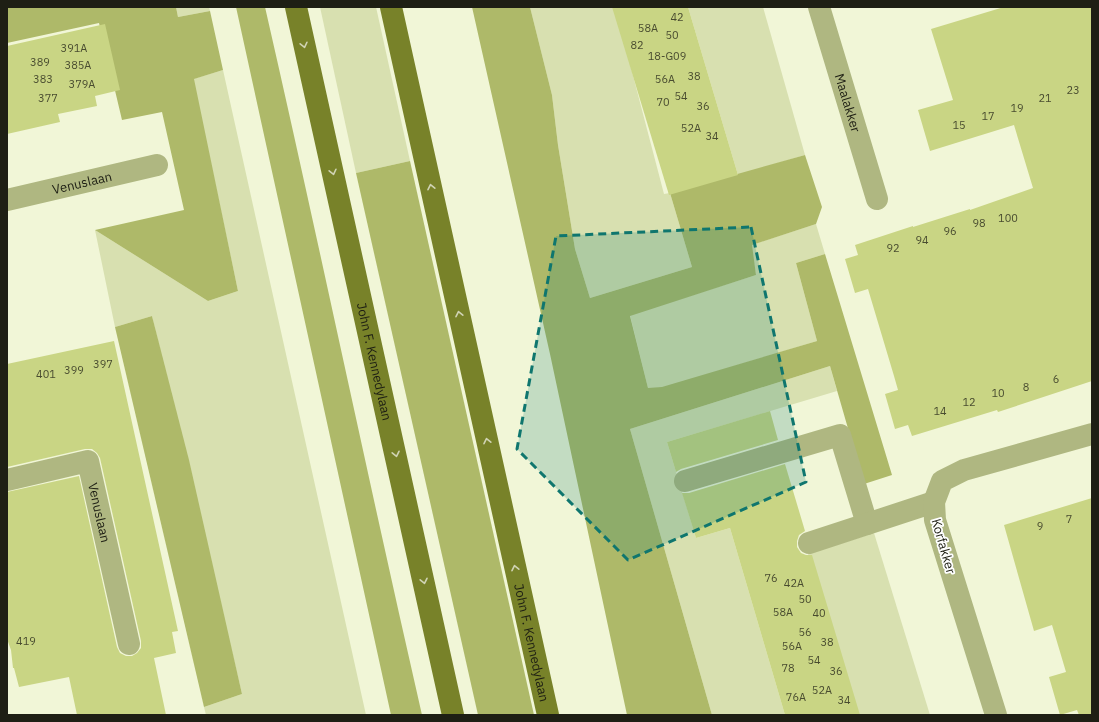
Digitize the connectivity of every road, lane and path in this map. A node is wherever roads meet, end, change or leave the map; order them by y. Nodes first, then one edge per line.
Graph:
1 (296, 7) edge
2 (392, 7) edge
3 (398, 7) edge
4 (819, 7) edge
5 (399, 42) junction
6 (157, 165) dead end
7 (877, 199) dead end
8 (7, 200) edge
9 (1092, 434) edge
10 (7, 480) edge
11 (685, 481) dead end
12 (934, 502) junction
13 (867, 524) junction
14 (809, 543) dead end
15 (129, 644) dead end
16 (453, 715) edge
17 (548, 715) edge
18 (996, 715) edge

1 -> 16 main road, John F. Kennedylaan
2 - 5 main road, John F. Kennedylaan
3 - 5 main road
4 - 7 street, Maalakker
17 -> 5 main road, John F. Kennedylaan
6 - 8 street, Venuslaan
9 - 12 street, Korfakker
10 - 15 street, Venuslaan
11 - 13 street
12 - 13 street
12 - 18 street, Korfakker
13 - 14 street

